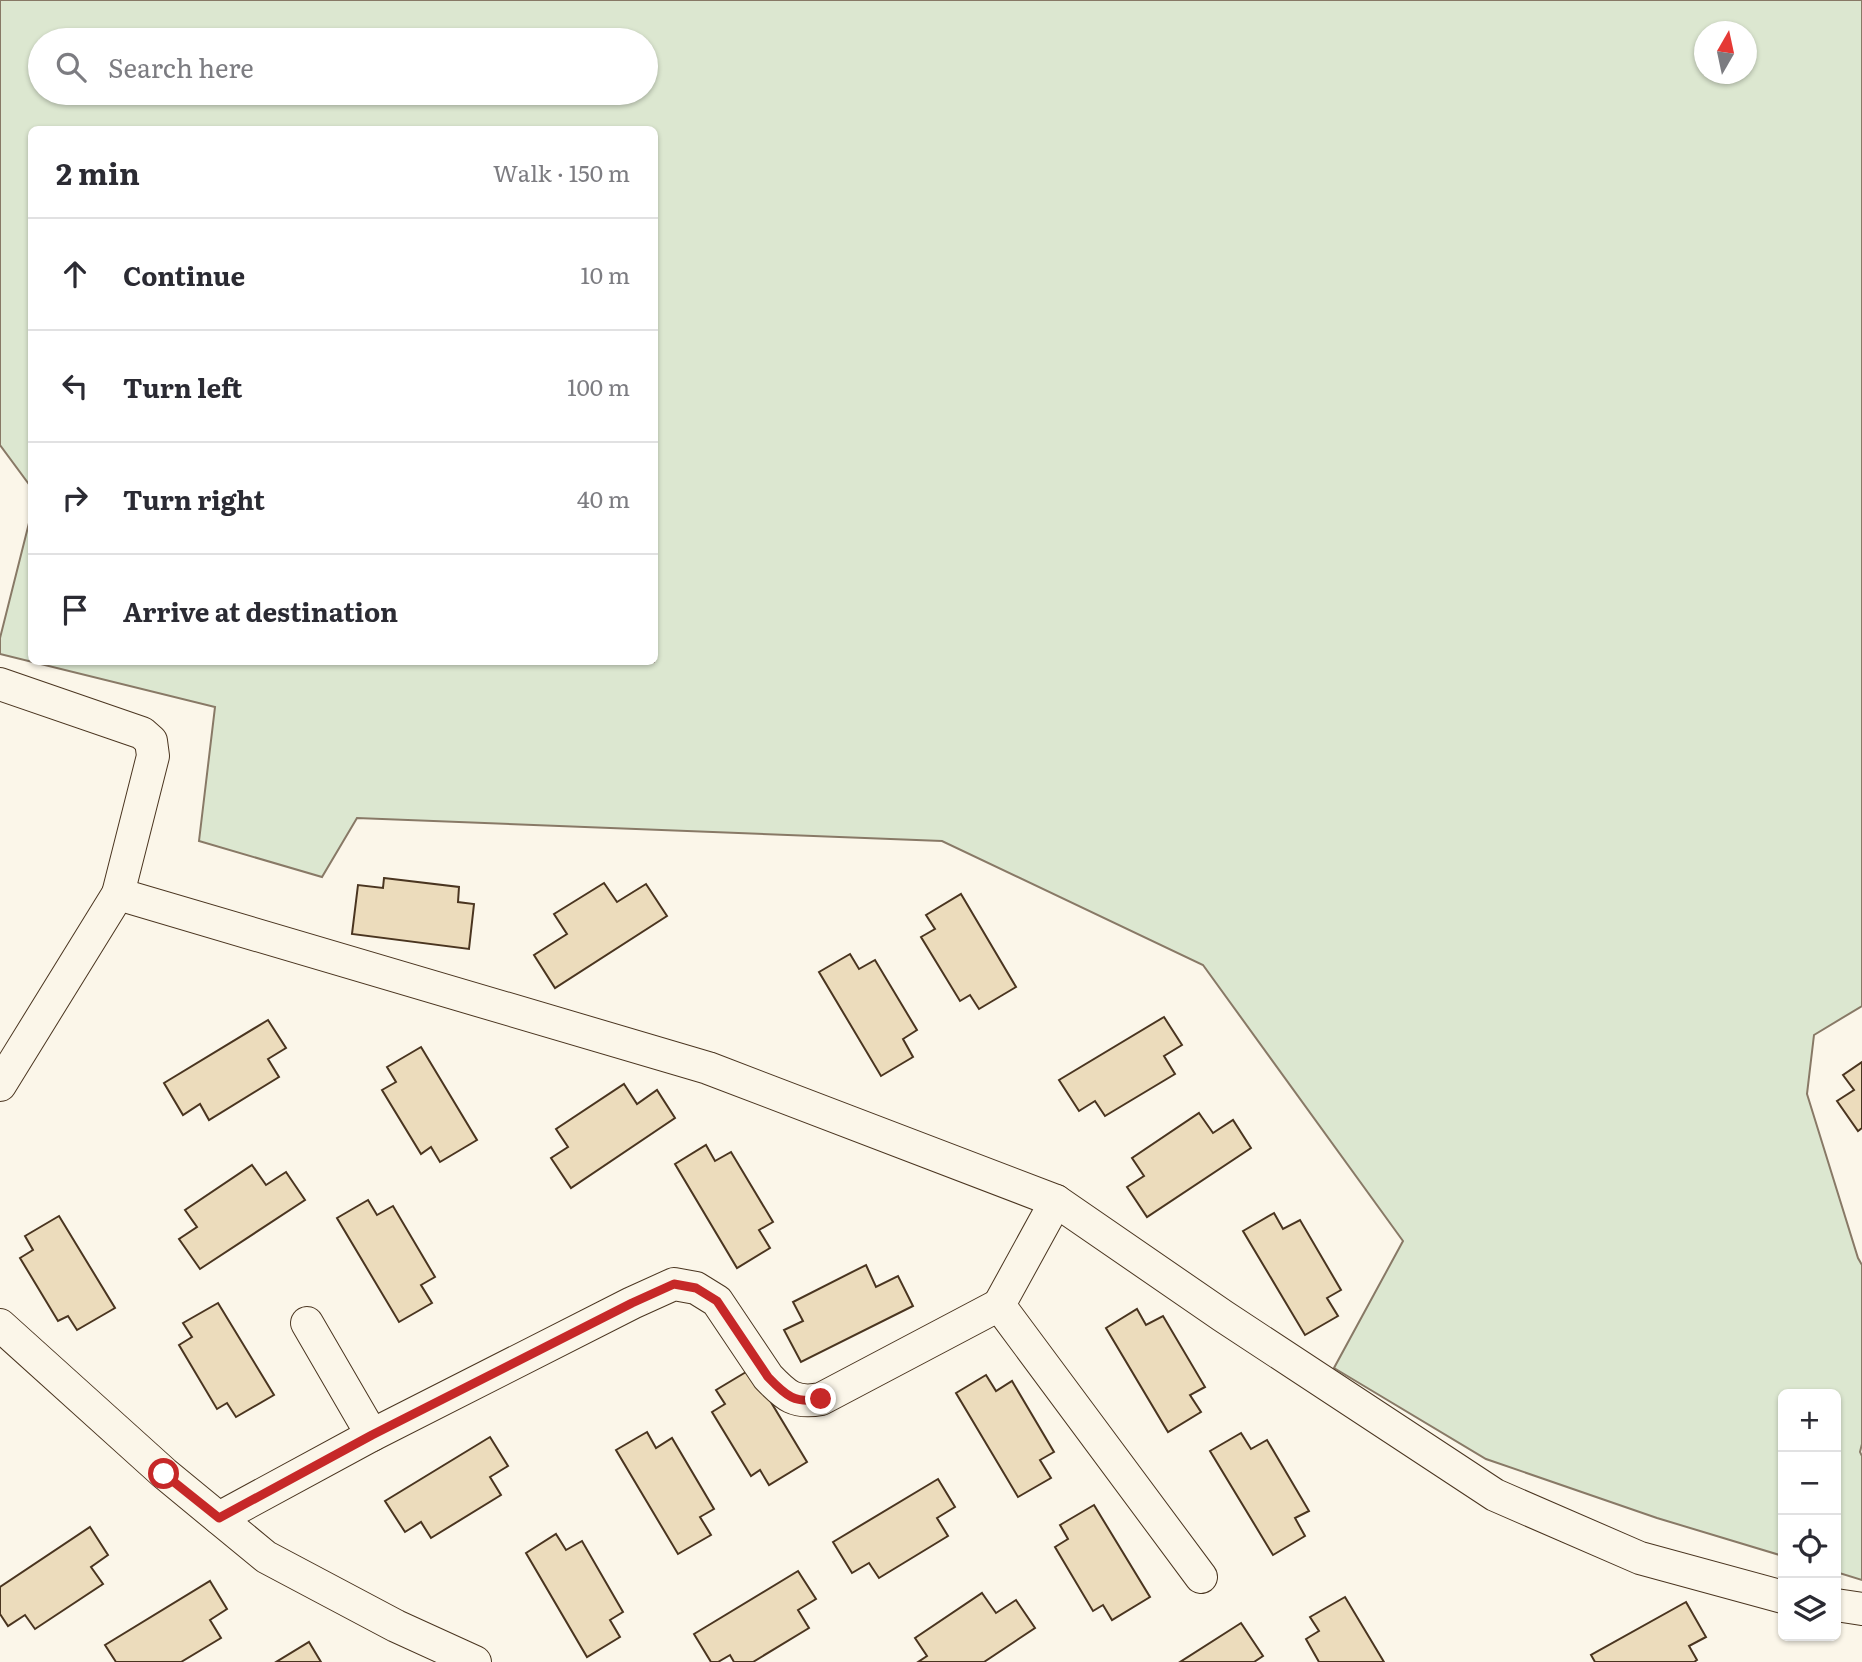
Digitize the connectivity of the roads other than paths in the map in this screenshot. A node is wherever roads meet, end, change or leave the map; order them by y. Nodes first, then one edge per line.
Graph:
1 (0, 684) edge
2 (118, 894) junction
3 (0, 1085) edge
4 (1056, 1201) junction
5 (999, 1305) junction
6 (307, 1323) dead end
7 (0, 1325) edge
8 (372, 1435) junction
9 (219, 1518) junction
10 (1200, 1577) dead end
11 (1778, 1596) edge
12 (1841, 1606) edge
13 (1862, 1609) edge
14 (475, 1662) edge

1 - 2 street
2 - 3 street
2 - 4 street
4 - 5 street
4 - 11 street
5 - 8 street
5 - 10 street
6 - 8 street
7 - 9 street
8 - 9 street
9 - 14 street
12 - 13 street

